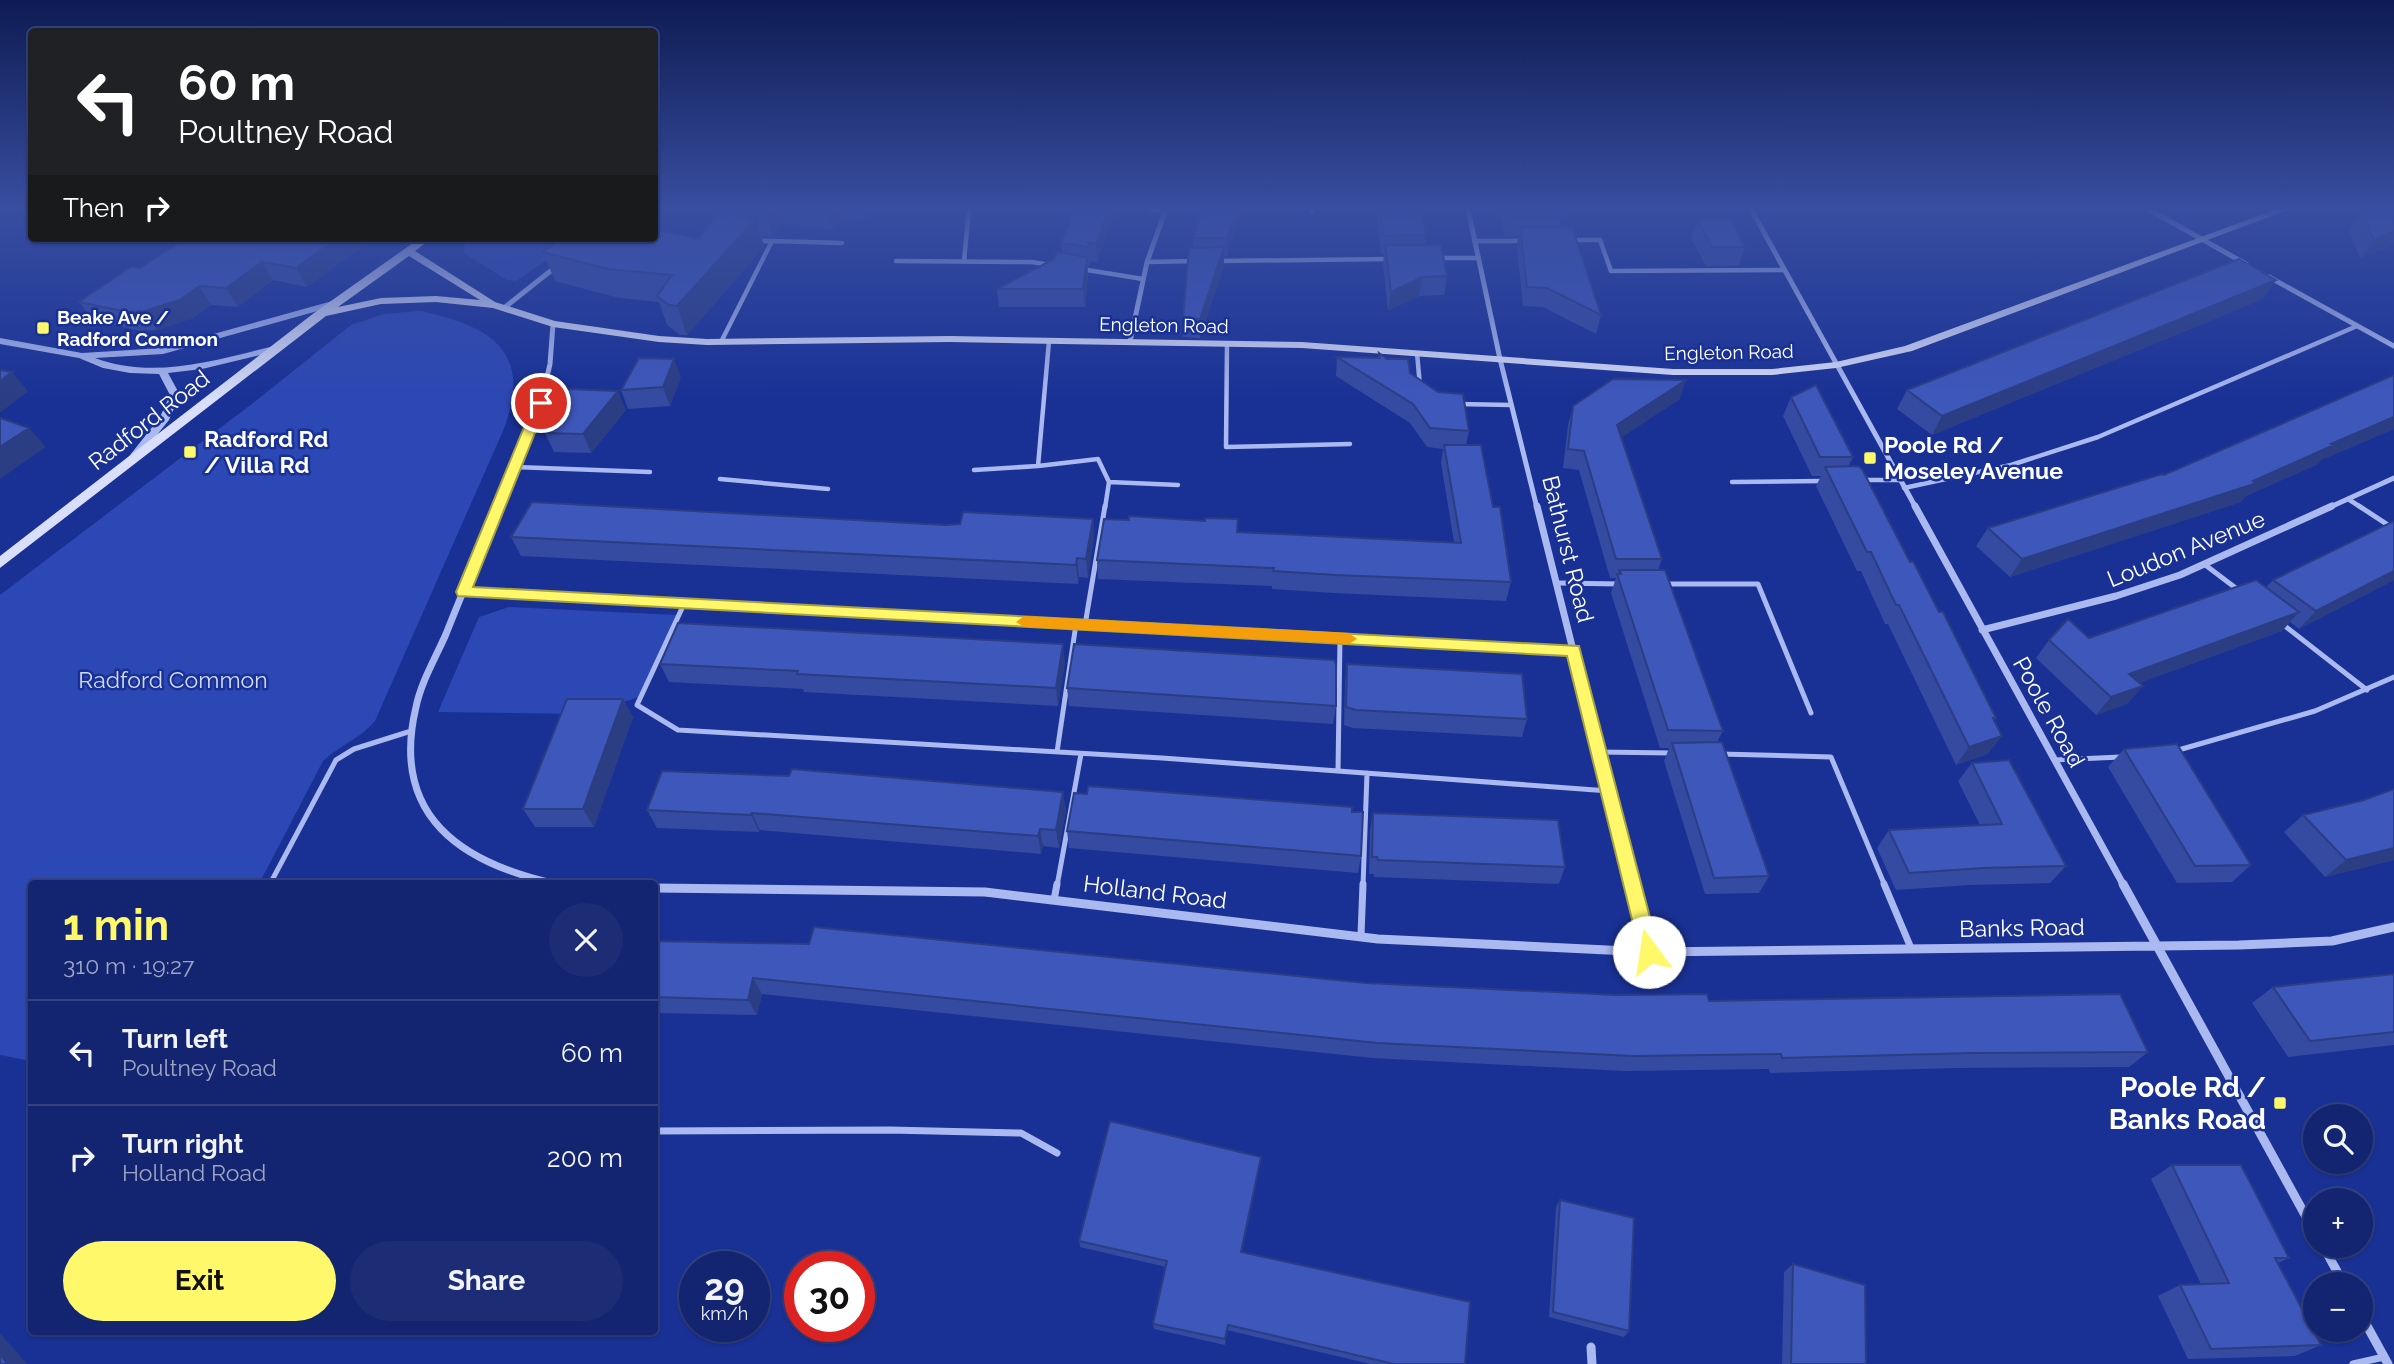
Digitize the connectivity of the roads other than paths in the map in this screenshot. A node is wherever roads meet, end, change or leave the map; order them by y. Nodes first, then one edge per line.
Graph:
1 (379, 273) edge
2 (443, 273) edge
3 (547, 273) edge
4 (756, 273) edge
5 (1103, 273) edge
6 (1144, 273) edge
7 (1481, 273) edge
8 (1785, 273) edge
9 (2115, 273) edge
10 (2262, 273) edge
11 (1143, 279) junction
12 (336, 303) junction
13 (499, 306) junction
14 (318, 315) junction
15 (553, 324) junction
16 (2357, 326) junction
17 (0, 341) edge
18 (1049, 341) junction
19 (721, 342) junction
20 (1130, 342) junction
21 (1227, 344) junction
22 (2394, 346) edge
23 (274, 349) junction
24 (1417, 353) junction
25 (82, 356) junction
26 (1500, 359) junction
27 (1836, 365) junction
28 (162, 371) junction
29 (1428, 393) edge
30 (1445, 404) edge
31 (1511, 405) junction
32 (1350, 444) dead end
33 (1038, 466) junction
34 (125, 467) junction
35 (514, 467) junction
36 (975, 470) dead end
37 (650, 472) dead end
38 (2394, 478) edge
39 (720, 479) dead end
40 (1860, 480) edge
41 (1833, 481) edge
42 (1109, 482) junction
43 (1732, 482) dead end
44 (1902, 484) junction
45 (1178, 485) dead end
46 (828, 489) dead end
47 (2348, 499) junction
48 (2394, 529) edge
49 (0, 563) edge
50 (2204, 564) junction
51 (1557, 583) junction
52 (1625, 584) edge
53 (1651, 584) edge
54 (463, 592) junction
55 (2247, 597) edge
56 (684, 604) junction
57 (2280, 621) edge
58 (1076, 624) junction
59 (1085, 625) junction
60 (1982, 630) junction
61 (1340, 638) junction
62 (1574, 650) junction
63 (2394, 677) edge
64 (2368, 690) junction
65 (1811, 713) dead end
66 (408, 732) junction
67 (1599, 751) junction
68 (1057, 752) junction
69 (2173, 752) edge
70 (1681, 753) edge
71 (1081, 754) junction
72 (1708, 754) edge
73 (2133, 757) edge
74 (2054, 760) junction
75 (1338, 771) junction
76 (1367, 773) junction
77 (1609, 791) junction
78 (272, 880) edge
79 (532, 880) edge
80 (658, 888) edge
81 (1054, 900) junction
82 (2394, 927) edge
83 (1361, 935) junction
84 (2156, 945) junction
85 (1911, 948) junction
86 (1649, 952) junction
87 (658, 1130) edge
88 (1057, 1153) dead end
89 (2303, 1211) edge
90 (2373, 1337) edge
91 (1591, 1348) dead end
92 (2386, 1360) edge
93 (1592, 1364) edge
94 (2353, 1364) edge

1 - 12 main road, Radford Road
2 - 13 main road, Engleton Road
3 - 13 street
4 - 19 lane
5 - 11 lane
6 - 11 street
7 - 26 street, Bathurst Road
8 - 27 street, Poole Road
9 - 27 main road, Engleton Road
10 - 16 street
11 - 20 street
12 - 14 main road, Radford Road
12 - 25 street
13 - 14 main road, Engleton Road
13 - 15 main road, Engleton Road
14 - 23 main road, Radford Road
15 - 19 main road, Engleton Road
15 - 35 street
16 - 22 street
16 - 44 lane
17 - 25 street
18 - 19 main road, Engleton Road
18 - 20 main road, Engleton Road
18 - 33 lane
20 - 21 main road, Engleton Road
21 - 24 main road, Engleton Road
21 - 32 lane
23 - 28 street
23 - 34 main road, Radford Road
24 - 26 main road, Engleton Road
24 - 29 lane
25 - 28 street
26 - 27 main road, Engleton Road
26 - 31 street, Bathurst Road
27 - 44 street, Poole Road
28 - 34 street
30 - 31 lane
31 - 51 street, Bathurst Road
33 - 36 lane
33 - 42 lane
34 - 49 main road, Radford Road
35 - 37 lane
35 - 54 street
38 - 47 street, Loudon Avenue
39 - 46 lane
40 - 44 lane
41 - 43 lane
42 - 45 lane
42 - 59 lane
44 - 60 street, Poole Road
47 - 48 lane
47 - 50 street, Loudon Avenue
50 - 55 lane
50 - 60 street, Loudon Avenue
51 - 52 lane
51 - 62 street, Bathurst Road
53 - 65 lane
54 - 56 street
54 - 66 street
56 - 58 street
56 - 68 lane
57 - 64 lane
58 - 59 street
58 - 68 lane
59 - 61 street
60 - 74 street, Poole Road
61 - 62 street
61 - 75 lane
62 - 67 street, Bathurst Road
63 - 64 lane
64 - 69 lane
66 - 78 lane
66 - 79 street
67 - 70 lane
67 - 77 street, Bathurst Road
68 - 71 lane
71 - 75 lane
71 - 81 lane
72 - 85 lane
73 - 74 lane
74 - 84 street, Poole Road
75 - 76 lane
76 - 77 lane
76 - 83 lane
77 - 86 street, Bathurst Road
80 - 81 street, Holland Road
81 - 83 street, Holland Road
82 - 84 street, Banks Road
83 - 86 street, Holland Road
84 - 85 street, Banks Road
84 - 89 street, Poole Road
85 - 86 street, Banks Road
87 - 88 lane
90 - 92 street
91 - 93 street
92 - 94 lane

